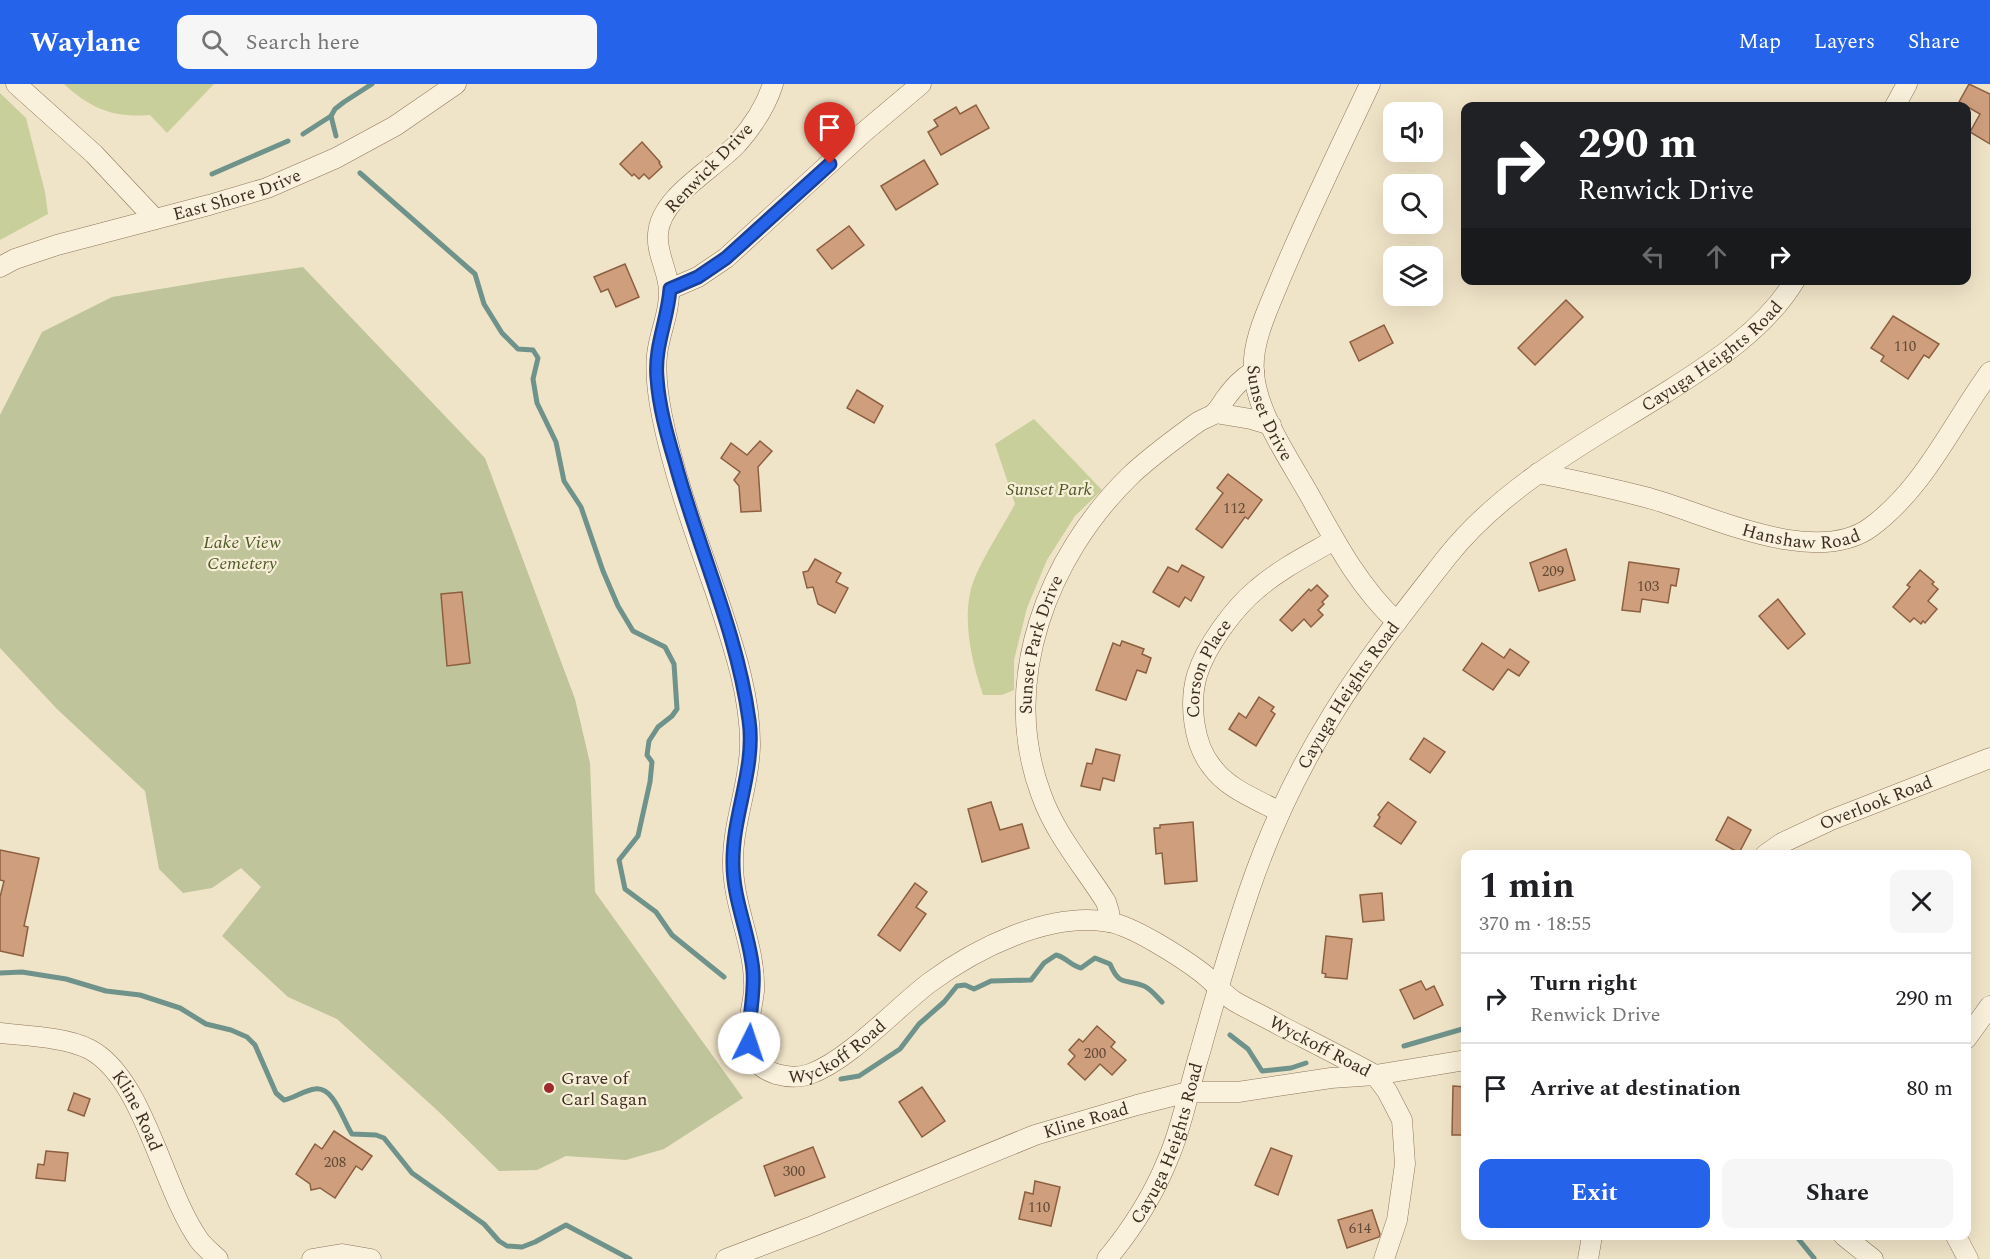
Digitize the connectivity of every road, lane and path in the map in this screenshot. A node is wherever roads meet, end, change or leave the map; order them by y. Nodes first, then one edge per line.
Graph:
1 (16, 84) edge
2 (456, 84) edge
3 (773, 84) edge
4 (921, 84) edge
5 (1370, 84) edge
6 (1908, 84) edge
7 (1897, 102) edge
8 (155, 219) junction
9 (0, 267) edge
10 (1791, 285) edge
11 (670, 289) junction
12 (1254, 371) junction
13 (1990, 372) edge
14 (1215, 413) junction
15 (1271, 425) junction
16 (1538, 473) junction
17 (1334, 540) junction
18 (1397, 622) junction
19 (1990, 758) edge
20 (1280, 812) junction
21 (1772, 850) edge
22 (1109, 922) junction
23 (1218, 987) junction
24 (1990, 1006) edge
25 (1971, 1032) edge
26 (0, 1033) edge
27 (1461, 1061) edge
28 (1375, 1075) junction
29 (1188, 1092) junction
30 (1591, 1240) edge
31 (1849, 1240) edge
32 (1958, 1240) edge
33 (218, 1259) edge
34 (312, 1259) edge
35 (371, 1259) edge
36 (726, 1259) edge
37 (1107, 1259) edge
38 (1384, 1259) edge
39 (1588, 1259) edge
40 (1873, 1259) edge
41 (1968, 1259) edge

1 - 8 street
2 - 8 street, East Shore Drive
3 - 11 street, Renwick Drive
4 - 11 street
5 - 12 street, Sunset Drive
6 - 7 street
8 - 9 street, East Shore Drive
10 - 16 street, Cayuga Heights Road
11 - 22 street, Wyckoff Road
12 - 14 street, Sunset Park Drive
12 - 15 street, Sunset Drive
13 - 16 street, Hanshaw Road
14 - 15 street
14 - 22 street, Sunset Park Drive
15 - 17 street, Sunset Drive
16 - 18 street, Cayuga Heights Road
17 - 18 street, Sunset Drive
17 - 20 street, Corson Place
18 - 20 street, Cayuga Heights Road
19 - 21 street, Overlook Road
20 - 23 street, Cayuga Heights Road
22 - 23 street, Wyckoff Road
23 - 28 street, Wyckoff Road
23 - 29 street, Cayuga Heights Road
24 - 25 street
26 - 33 street, Kline Road
27 - 28 street, Kline Road
28 - 29 street, Kline Road
28 - 38 street, Wyckoff Road
29 - 36 street, Kline Road
29 - 37 street, Cayuga Heights Road
30 - 39 street
31 - 40 street
32 - 41 street
34 - 35 street

